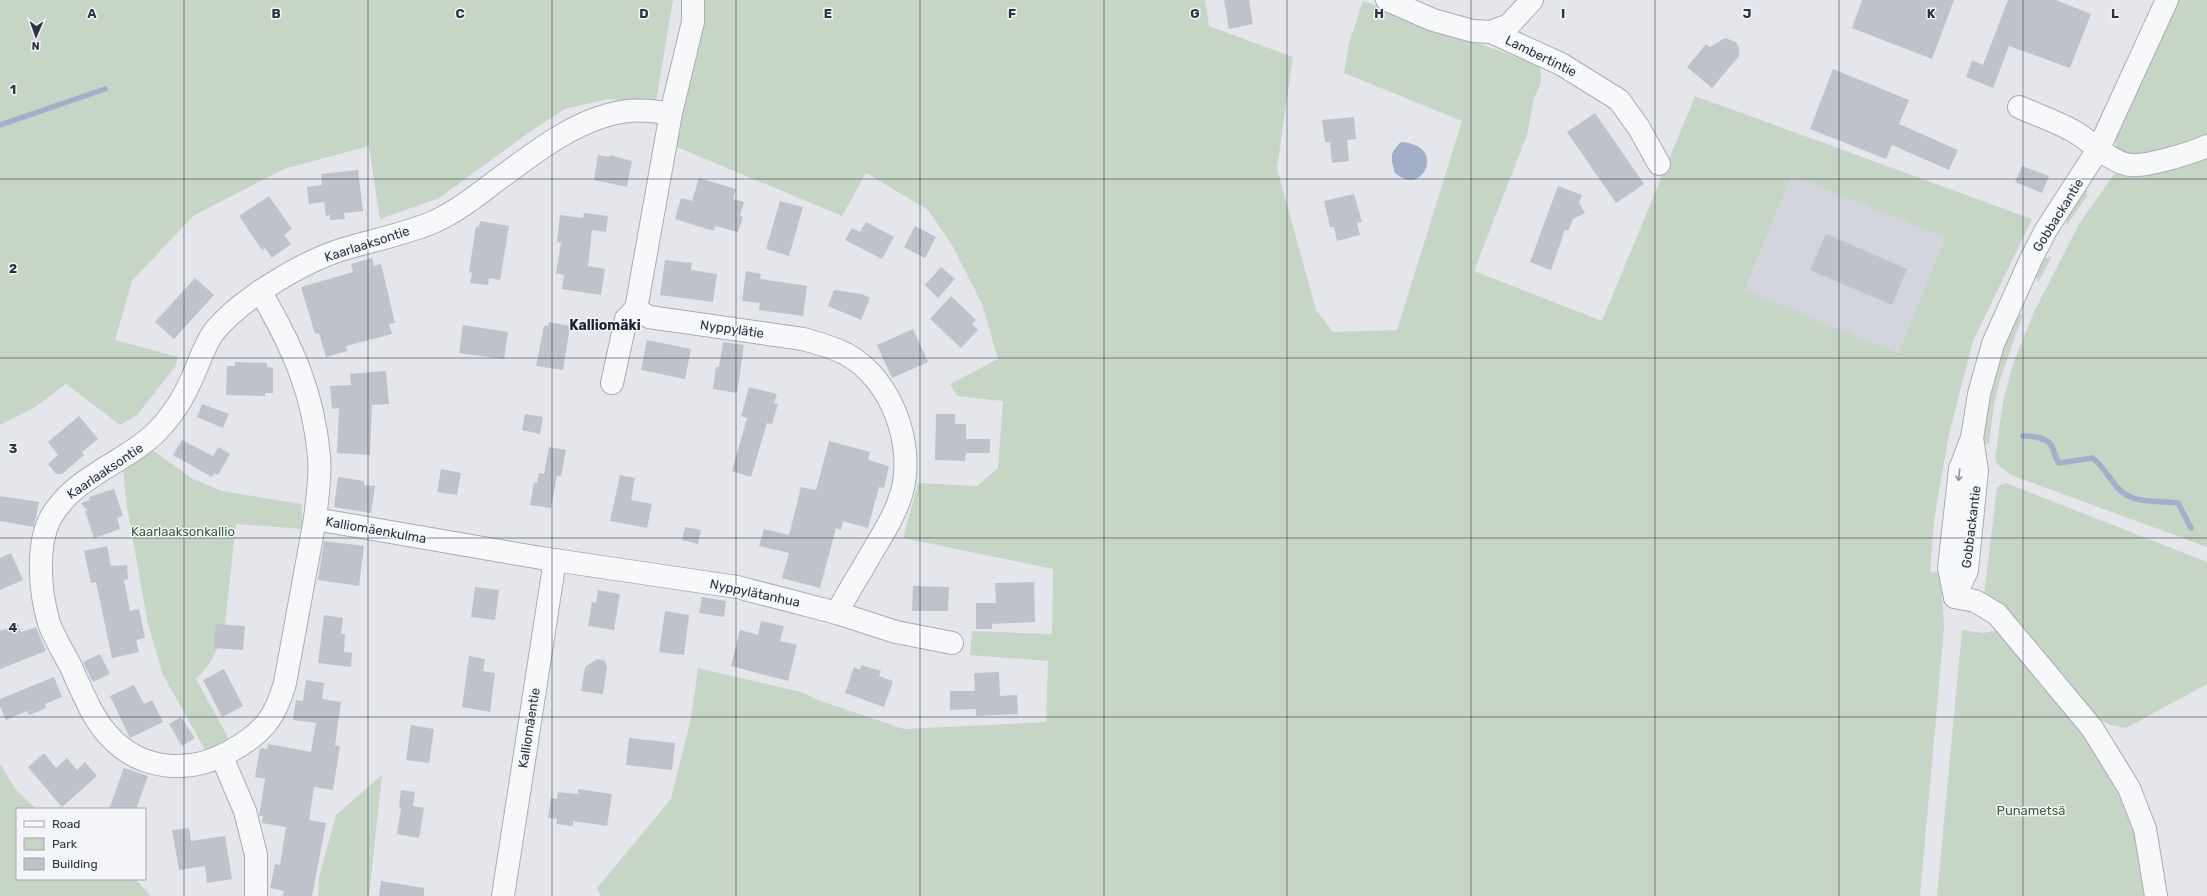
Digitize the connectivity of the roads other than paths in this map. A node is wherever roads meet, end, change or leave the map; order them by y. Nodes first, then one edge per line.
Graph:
1 (693, 0) edge
2 (1388, 0) edge
3 (1532, 0) edge
4 (2167, 0) edge
5 (1491, 32) junction
6 (2019, 107) dead end
7 (671, 113) junction
8 (2207, 146) edge
9 (2099, 148) junction
10 (1659, 164) dead end
11 (260, 291) junction
12 (636, 310) junction
13 (612, 383) dead end
14 (315, 519) junction
15 (555, 560) junction
16 (837, 613) junction
17 (952, 642) dead end
18 (222, 757) junction
19 (256, 896) edge
20 (503, 896) edge
21 (2156, 896) edge

1 - 7 street
2 - 5 street, Lambertintie
3 - 5 street
4 - 9 street, Gobbackantie
5 - 10 street, Lambertintie
6 - 9 street
7 - 11 street, Kaarlaaksontie
7 - 12 street
8 - 9 street
9 - 21 street, Gobbackantie
11 - 14 street, Kalliomäenkulma
11 - 18 street, Kaarlaaksontie
12 - 13 street
12 - 16 street, Nyppylätie
14 - 15 street, Kalliomäenkulma
14 - 18 street, Kaarlaaksontie
15 - 16 street, Nyppylätanhua
15 - 20 street, Kalliomäentie
16 - 17 street, Nyppylätanhua
18 - 19 street

